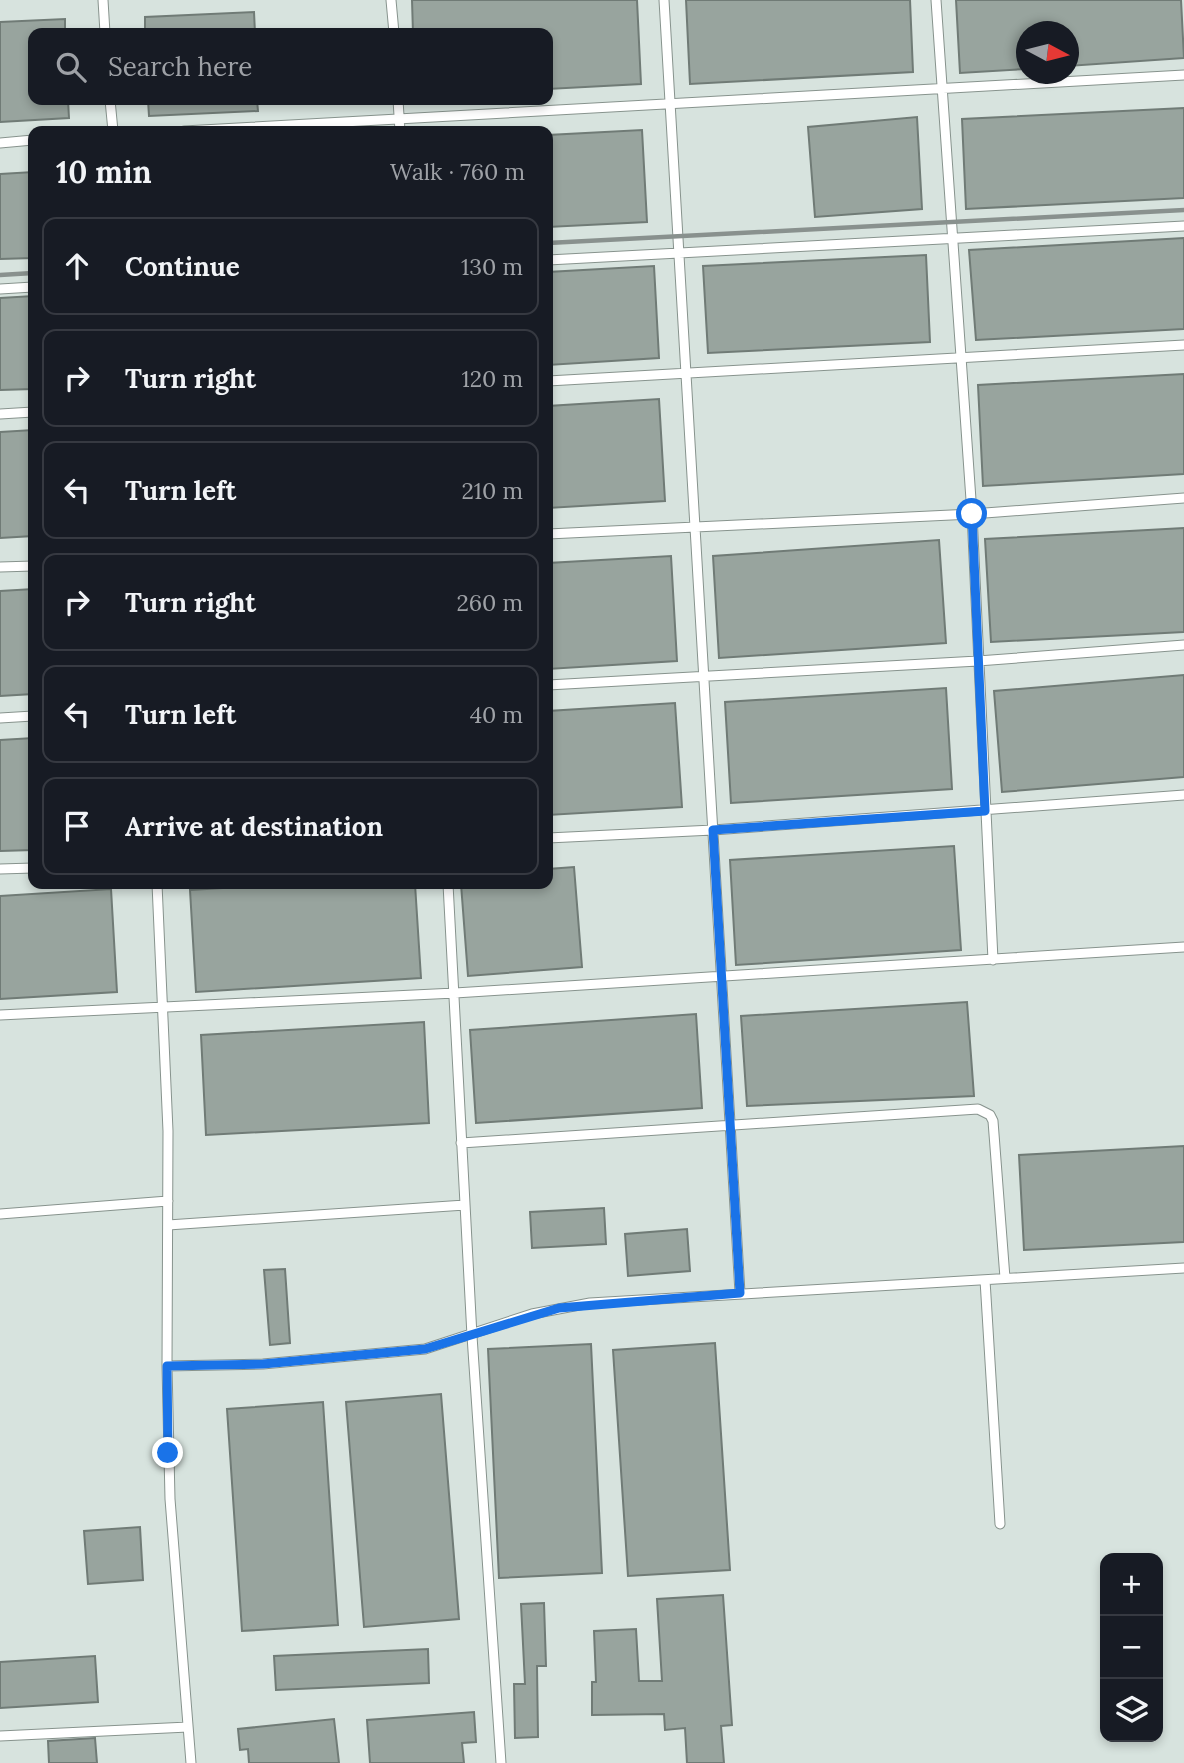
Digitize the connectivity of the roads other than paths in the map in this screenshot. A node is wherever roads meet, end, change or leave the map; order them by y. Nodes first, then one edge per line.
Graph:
1 (103, 0) edge
2 (391, 0) edge
3 (664, 0) edge
4 (936, 0) edge
5 (105, 28) edge
6 (394, 28) edge
7 (1184, 75) edge
8 (943, 89) junction
9 (671, 104) junction
10 (110, 105) edge
11 (398, 105) edge
12 (400, 120) junction
13 (113, 126) edge
14 (282, 126) edge
15 (400, 126) edge
16 (28, 140) edge
17 (0, 143) edge
18 (1184, 226) edge
19 (954, 236) junction
20 (680, 253) junction
21 (553, 260) edge
22 (28, 287) edge
23 (0, 289) edge
24 (1184, 345) edge
25 (962, 356) junction
26 (687, 372) junction
27 (553, 381) edge
28 (28, 412) edge
29 (0, 414) edge
30 (1184, 498) edge
31 (972, 514) junction
32 (696, 525) junction
33 (553, 534) edge
34 (28, 566) edge
35 (0, 567) edge
36 (1184, 645) edge
37 (978, 661) junction
38 (704, 674) junction
39 (553, 685) edge
40 (28, 716) edge
41 (0, 718) edge
42 (1184, 795) edge
43 (985, 811) junction
44 (713, 830) junction
45 (553, 838) edge
46 (28, 868) edge
47 (0, 869) edge
48 (157, 889) edge
49 (448, 889) edge
50 (1184, 947) edge
51 (993, 960) junction
52 (722, 975) junction
53 (455, 992) junction
54 (163, 1007) junction
55 (0, 1015) edge
56 (730, 1125) junction
57 (461, 1143) junction
58 (168, 1201) junction
59 (464, 1205) junction
60 (0, 1214) edge
61 (168, 1225) junction
62 (1184, 1268) edge
63 (1005, 1279) junction
64 (985, 1280) junction
65 (740, 1293) junction
66 (472, 1336) junction
67 (167, 1366) junction
68 (1000, 1524) dead end
69 (188, 1727) junction
70 (0, 1736) edge
71 (191, 1763) edge
72 (501, 1763) edge

1 - 5 lane
2 - 6 lane
3 - 9 lane
4 - 8 lane
7 - 8 lane
8 - 9 lane
8 - 19 lane
9 - 12 lane
9 - 20 lane
10 - 13 lane
11 - 12 lane
12 - 14 lane
12 - 15 lane
16 - 17 lane
18 - 19 lane
19 - 20 lane
19 - 25 lane
20 - 21 lane
20 - 26 lane
22 - 23 lane
24 - 25 lane
25 - 26 lane
25 - 31 lane
26 - 27 lane
26 - 32 lane
28 - 29 lane
30 - 31 lane
31 - 32 lane
31 - 37 lane
32 - 33 lane
32 - 38 lane
34 - 35 lane
36 - 37 lane
37 - 38 lane
37 - 43 lane
38 - 39 lane
38 - 44 lane
40 - 41 lane
42 - 43 lane
43 - 44 lane
43 - 51 lane
44 - 45 lane
44 - 52 lane
46 - 47 lane
48 - 54 lane
49 - 53 lane
50 - 51 lane
51 - 52 lane
52 - 53 lane
52 - 56 lane
53 - 54 lane
53 - 57 lane
54 - 55 lane
54 - 58 lane
56 - 57 lane
56 - 63 lane
56 - 65 lane
57 - 59 lane
58 - 60 lane
58 - 61 lane
59 - 61 lane
59 - 66 lane
61 - 67 lane
62 - 63 lane
63 - 64 lane
64 - 65 lane
64 - 68 lane
65 - 66 lane
66 - 67 lane
66 - 72 lane
67 - 69 lane
69 - 70 lane
69 - 71 lane

